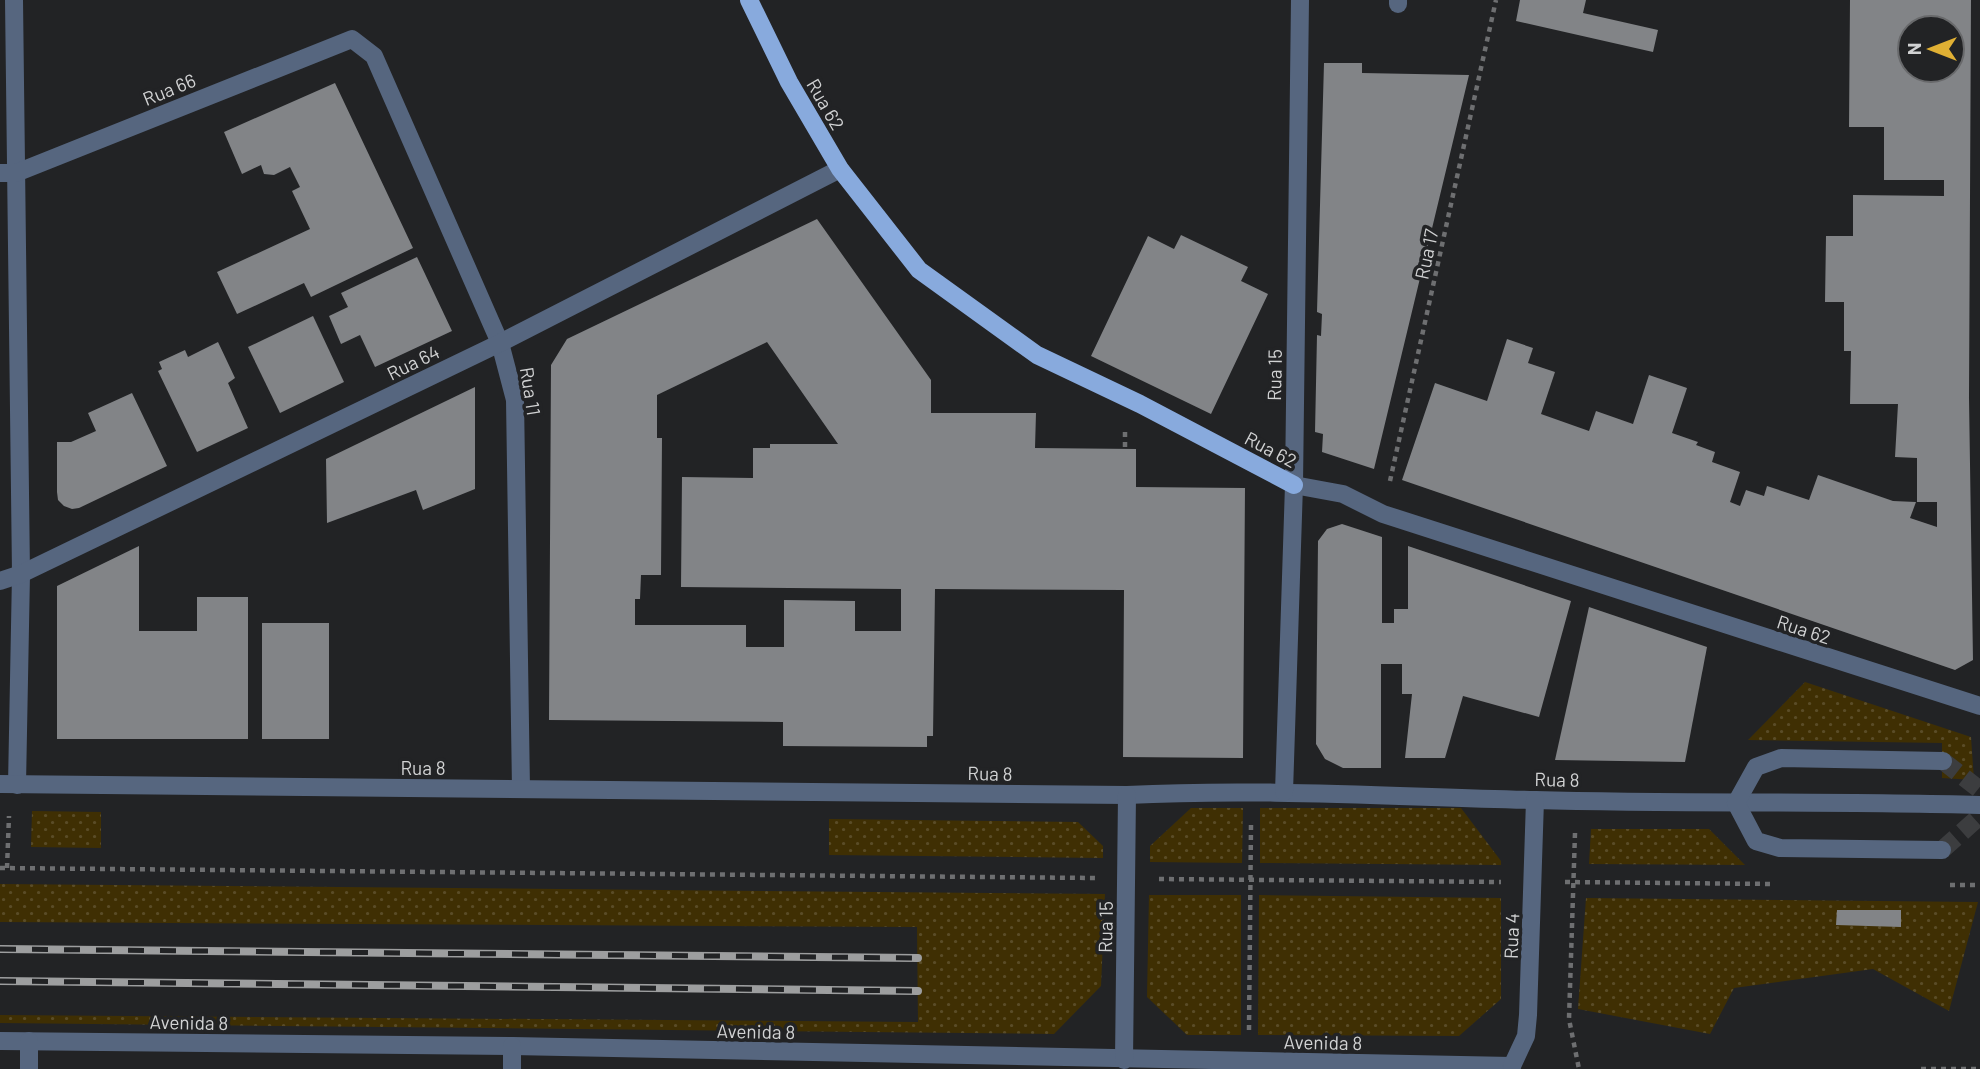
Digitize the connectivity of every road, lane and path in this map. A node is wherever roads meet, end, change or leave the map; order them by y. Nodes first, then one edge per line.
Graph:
1 (14, 0) edge
2 (749, 0) edge
3 (1300, 0) edge
4 (1496, 0) edge
5 (352, 39) joint
6 (840, 169) junction
7 (8, 173) edge
8 (500, 343) junction
9 (1294, 485) junction
10 (1383, 514) junction
11 (21, 574) junction
12 (0, 581) edge
13 (1980, 706) edge
14 (1943, 761) tunnel mouth
15 (9, 784) edge
16 (521, 789) junction
17 (1251, 792) junction
18 (1284, 792) junction
19 (1127, 795) junction
20 (1535, 800) junction
21 (1576, 801) junction
22 (1736, 803) junction
23 (1980, 805) edge
24 (1942, 850) tunnel mouth
25 (0, 868) edge
26 (7, 868) junction
27 (1128, 879) junction
28 (1250, 880) junction
29 (1534, 882) junction
30 (1574, 882) junction
31 (1777, 884) dead end
32 (1939, 885) dead end
33 (1980, 886) edge
34 (0, 1041) edge
35 (29, 1041) junction
36 (512, 1046) junction
37 (1124, 1059) junction
38 (1249, 1062) junction
39 (1018, 1063) edge
40 (1513, 1068) edge
41 (29, 1069) edge
42 (512, 1069) edge
43 (1579, 1069) edge
44 (1921, 1069) edge
45 (1980, 1069) edge

1 - 7 street
2 - 6 main road, Rua 62
3 - 9 street, Rua 15
4 - 10 path, Rua 17
5 - 7 street, Rua 66
5 - 8 street, Rua 11
6 - 8 street, Rua 64
6 - 9 main road, Rua 62
7 - 11 street
8 - 11 street, Rua 64
8 - 16 street, Rua 11
9 - 10 street, Rua 62
9 - 18 street, Rua 15
10 - 13 street, Rua 62
11 - 12 street, Rua 64
11 - 15 street
14 - 22 street
15 - 16 street, Rua 8
15 - 26 path
16 - 19 street, Rua 8
17 - 18 street, Rua 8
17 - 19 street, Rua 8
17 - 28 path
18 - 20 street, Rua 8
19 - 27 street, Rua 15
20 - 21 street, Rua 8
20 - 29 street, Rua 4
21 - 22 street, Rua 8
21 - 30 path
22 - 23 street, Rua 8
22 - 24 street
25 - 26 path
26 - 27 path
27 - 28 path
27 - 37 street, Rua 15
28 - 29 path
28 - 38 path
29 - 30 path
29 - 40 street, Rua 4
30 - 31 path
30 - 43 path
32 - 33 path
34 - 35 street, Avenida 8
35 - 36 street, Avenida 8
35 - 41 street
36 - 39 street, Avenida 8
36 - 42 street
37 - 38 street, Avenida 8
37 - 39 street, Avenida 8
38 - 40 street, Avenida 8
44 - 45 path

